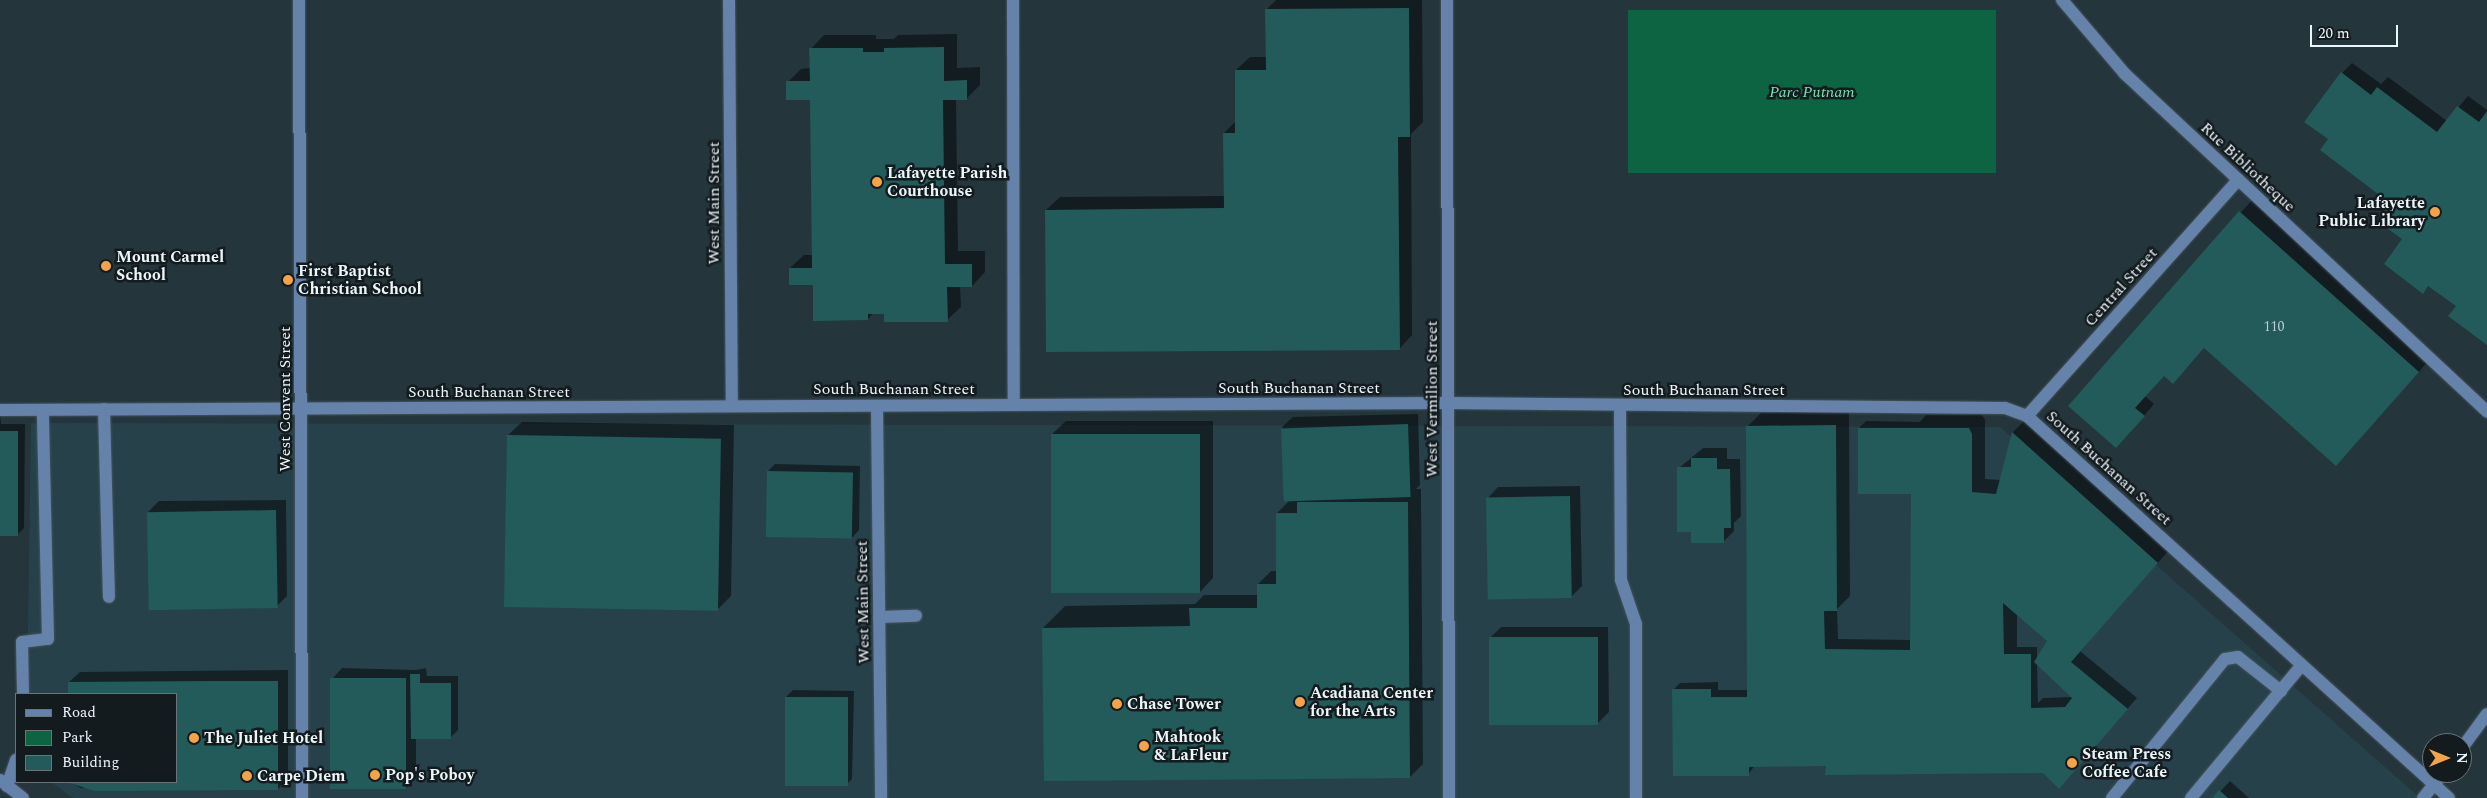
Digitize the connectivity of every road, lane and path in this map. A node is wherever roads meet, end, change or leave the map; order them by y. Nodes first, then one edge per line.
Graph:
1 (299, 0) edge
2 (729, 0) edge
3 (1013, 0) edge
4 (1447, 0) edge
5 (2062, 0) edge
6 (2238, 180) junction
7 (1449, 403) junction
8 (1014, 405) junction
9 (732, 406) junction
10 (877, 406) junction
11 (1620, 406) junction
12 (104, 409) junction
13 (0, 410) edge
14 (43, 410) junction
15 (302, 410) junction
16 (2487, 411) edge
17 (2027, 416) junction
18 (109, 597) dead end
19 (916, 616) dead end
20 (879, 617) junction
21 (2302, 665) junction
22 (2281, 691) junction
23 (23, 693) edge
24 (2487, 714) edge
25 (2472, 734) edge
26 (15, 762) edge
27 (4, 783) edge
28 (2434, 785) junction
29 (23, 798) edge
30 (302, 798) edge
31 (881, 798) edge
32 (1449, 798) edge
33 (1636, 798) edge
34 (2112, 798) edge
35 (2191, 798) edge
36 (2423, 798) edge
37 (2449, 798) edge

1 - 15 street, West Convent Street
2 - 9 street, West Main Street
3 - 8 street
4 - 7 street, West Vermilion Street
5 - 6 street, Rue Bibliotheque
6 - 16 street, Rue Bibliotheque
6 - 17 street, Central Street
7 - 8 street, South Buchanan Street
7 - 11 street, South Buchanan Street
7 - 32 street, West Vermilion Street
8 - 10 street, South Buchanan Street
9 - 10 street, South Buchanan Street
9 - 15 street, South Buchanan Street
10 - 20 street, West Main Street
11 - 17 street, South Buchanan Street
11 - 33 street
12 - 14 street, South Buchanan Street
12 - 15 street, South Buchanan Street
12 - 18 street
13 - 14 street, South Buchanan Street
14 - 23 street
15 - 30 street, West Convent Street
17 - 21 street, South Buchanan Street
19 - 20 street
20 - 31 street, West Main Street
21 - 22 street
21 - 28 street, South Buchanan Street
22 - 34 street
22 - 35 street
24 - 25 street
26 - 27 street
27 - 29 street
28 - 36 street
28 - 37 street, South Buchanan Street

